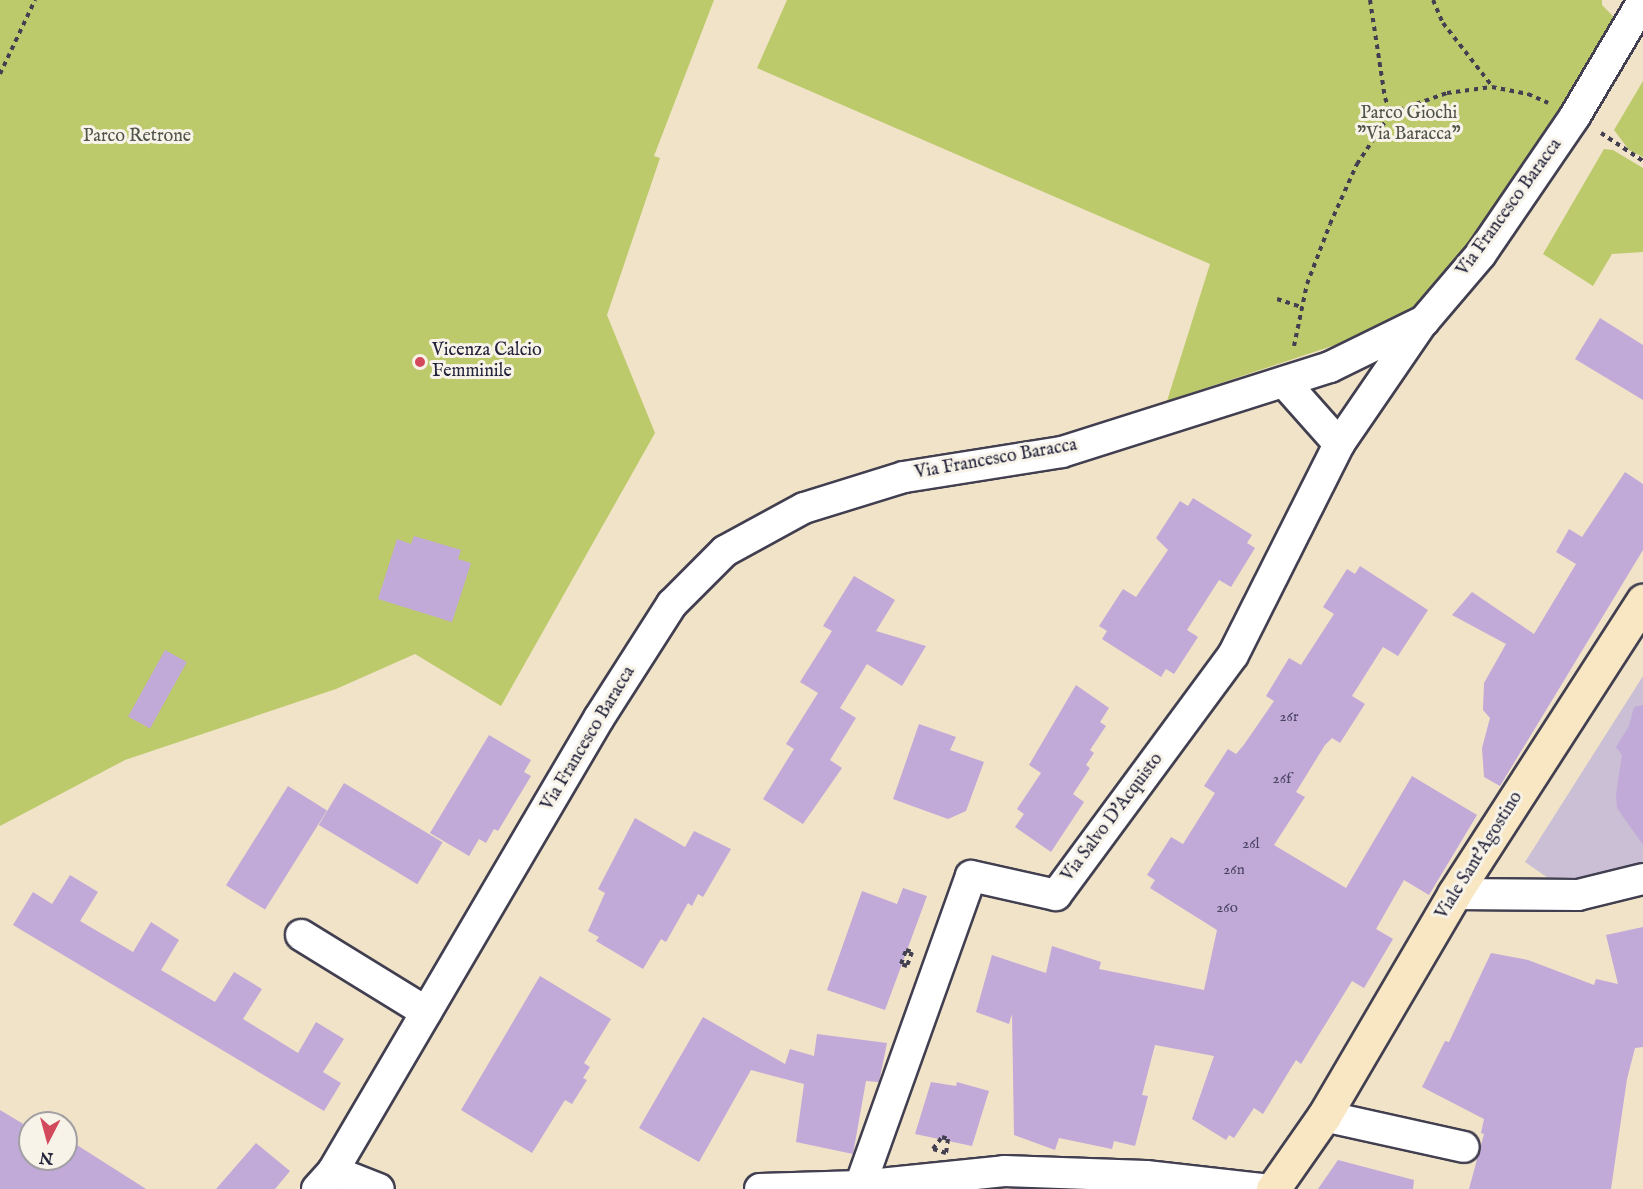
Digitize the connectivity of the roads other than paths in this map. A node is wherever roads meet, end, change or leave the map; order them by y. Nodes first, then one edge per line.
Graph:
1 (1643, 1) edge
2 (1424, 321) junction
3 (1284, 382) junction
4 (1340, 444) junction
5 (1643, 601) edge
6 (1643, 879) edge
7 (1454, 894) junction
8 (301, 935) dead end
9 (426, 1012) junction
10 (1324, 1116) junction
11 (1464, 1147) dead end
12 (325, 1180) edge
13 (860, 1186) junction
14 (379, 1189) edge
15 (760, 1189) edge
16 (1261, 1189) edge
17 (1273, 1189) edge

1 - 2 street, Via Francesco Baracca
2 - 3 street, Via Francesco Baracca
2 - 4 street
3 - 4 street
3 - 9 street, Via Francesco Baracca
4 - 13 street, Via Salvo D'Acquisto
5 - 7 main road, Viale Sant'Agostino
6 - 7 street
7 - 10 main road, Viale Sant'Agostino
8 - 9 street
9 - 12 street, Via Francesco Baracca
10 - 11 street
10 - 17 main road, Viale Sant'Agostino
12 - 14 street
13 - 15 street
13 - 16 street

